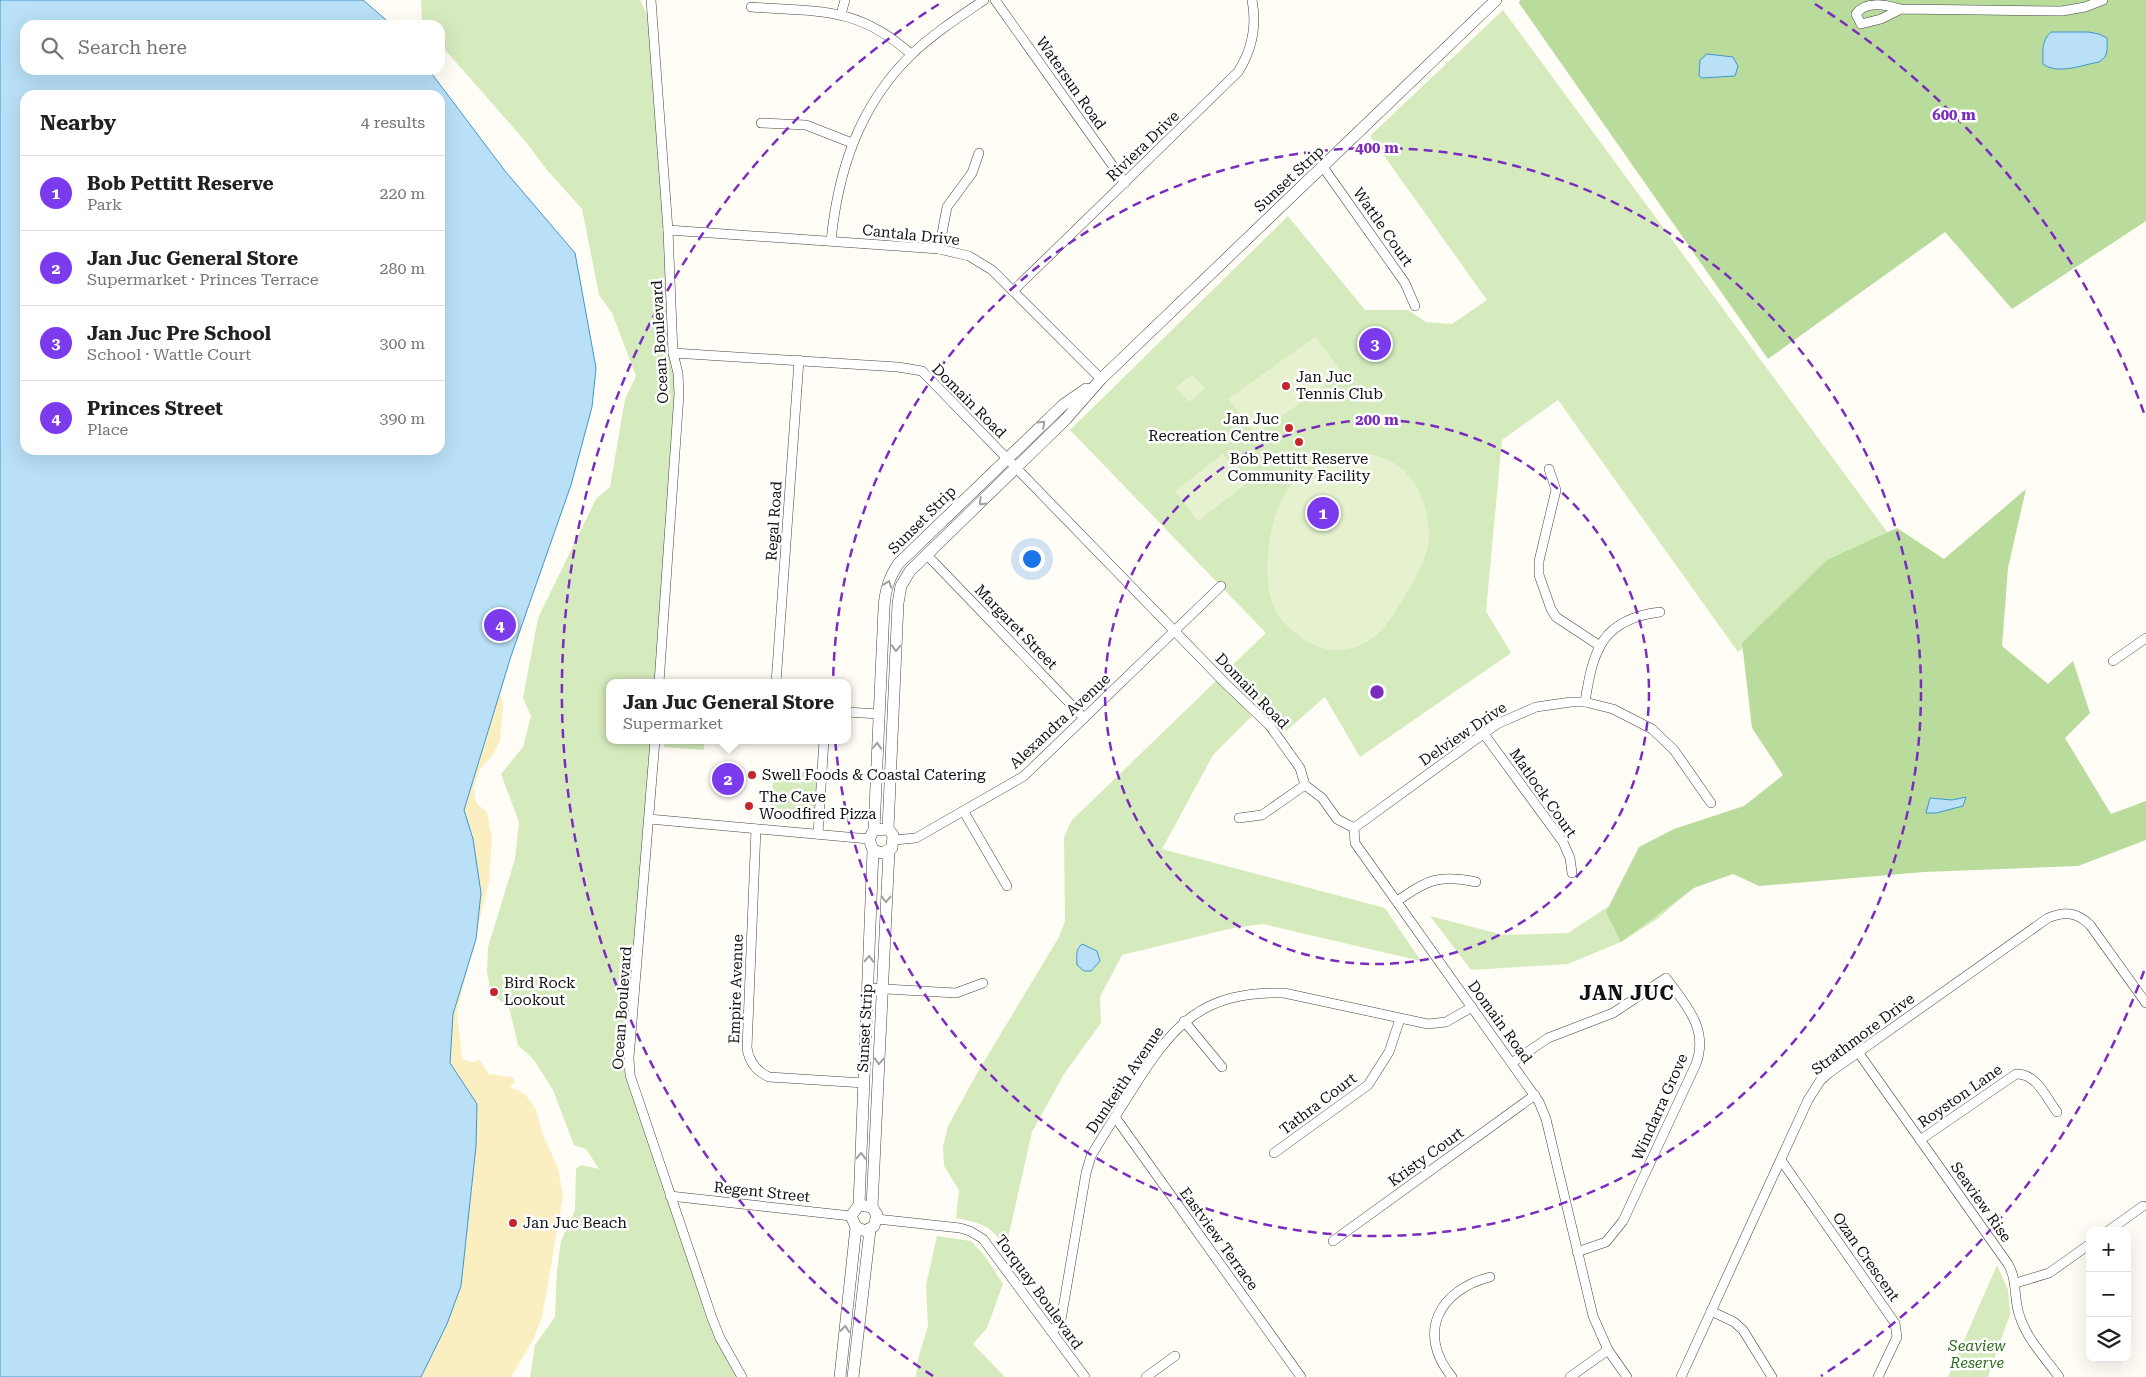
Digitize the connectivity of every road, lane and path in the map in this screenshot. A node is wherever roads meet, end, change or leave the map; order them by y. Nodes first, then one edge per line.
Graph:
1 (651, 0) edge
2 (845, 0) edge
3 (984, 0) edge
4 (995, 0) edge
5 (1252, 0) edge
6 (1496, 0) edge
7 (2104, 0) edge
8 (751, 7) dead end
9 (1901, 8) dead end
10 (841, 14) junction
11 (911, 54) junction
12 (761, 123) dead end
13 (852, 143) junction
14 (979, 153) dead end
15 (1323, 167) junction
16 (1125, 182) junction
17 (668, 230) junction
18 (831, 241) junction
19 (939, 249) junction
20 (1013, 291) junction
21 (1415, 306) dead end
22 (674, 353) junction
23 (799, 360) junction
24 (1102, 379) junction
25 (1007, 458) junction
26 (1018, 468) junction
27 (1549, 469) dead end
28 (927, 554) junction
29 (1221, 586) dead end
30 (1660, 612) dead end
31 (1174, 631) junction
32 (2146, 638) edge
33 (1600, 646) junction
34 (2113, 661) dead end
35 (659, 679) edge
36 (776, 679) edge
37 (1585, 702) junction
38 (851, 712) edge
39 (878, 714) junction
40 (1084, 718) junction
41 (1484, 734) junction
42 (655, 744) edge
43 (824, 744) edge
44 (1305, 785) junction
45 (1711, 803) dead end
46 (964, 812) junction
47 (1239, 818) dead end
48 (650, 819) junction
49 (1354, 828) junction
50 (756, 829) junction
51 (888, 829) junction
52 (818, 834) junction
53 (872, 840) junction
54 (892, 845) junction
55 (1572, 873) dead end
56 (1476, 882) dead end
57 (1007, 886) dead end
58 (1397, 901) junction
59 (983, 983) dead end
60 (868, 988) junction
61 (882, 989) junction
62 (2146, 1003) edge
63 (1472, 1007) junction
64 (1400, 1019) junction
65 (1184, 1021) junction
66 (1858, 1052) junction
67 (1513, 1062) junction
68 (1222, 1067) dead end
69 (864, 1083) junction
70 (1535, 1095) junction
71 (2057, 1112) dead end
72 (1115, 1118) junction
73 (1920, 1140) junction
74 (1274, 1154) dead end
75 (1780, 1160) junction
76 (670, 1196) junction
77 (859, 1205) junction
78 (2143, 1206) dead end
79 (872, 1207) junction
80 (851, 1216) junction
81 (877, 1219) junction
82 (856, 1227) junction
83 (2114, 1227) edge
84 (870, 1230) junction
85 (1333, 1240) dead end
86 (2086, 1247) edge
87 (1577, 1252) junction
88 (1490, 1277) dead end
89 (2016, 1283) junction
90 (1711, 1311) junction
91 (1052, 1332) junction
92 (1608, 1350) junction
93 (1175, 1356) dead end
94 (742, 1377) edge
95 (840, 1377) edge
96 (854, 1377) edge
97 (1084, 1377) edge
98 (1146, 1377) edge
99 (1302, 1377) edge
100 (1452, 1377) edge
101 (1570, 1377) edge
102 (1627, 1377) edge
103 (1681, 1377) edge
104 (1772, 1377) edge
105 (1878, 1377) edge
106 (2059, 1377) edge

1 - 17 street, Ocean Boulevard
2 - 10 street
3 - 11 street
4 - 16 street, Watersun Road
5 - 16 street, Riviera Drive
6 - 15 street, Sunset Strip
7 - 9 street
8 - 10 street
10 - 11 street
11 - 13 street
12 - 13 street
13 - 18 street
14 - 19 street
15 - 21 street, Wattle Court
15 - 24 street, Sunset Strip
16 - 20 street, Riviera Drive
17 - 18 street, Cantala Drive
17 - 22 street, Ocean Boulevard
18 - 19 street, Cantala Drive
19 - 20 street, Cantala Drive
20 - 24 street, Cantala Drive
22 - 23 street, Domain Road
22 - 35 street, Ocean Boulevard
23 - 25 street, Domain Road
23 - 36 street, Regal Road
25 -> 24 street, Sunset Strip
24 - 26 street, Sunset Strip
25 - 26 street, Domain Road
39 -> 25 street, Sunset Strip
26 -> 28 street, Sunset Strip
26 - 31 street, Domain Road
27 - 33 street
28 - 40 street, Margaret Street
28 -> 51 street, Sunset Strip
29 - 31 street, Alexandra Avenue
30 - 33 street
31 - 40 street, Alexandra Avenue
31 - 44 street, Domain Road
32 - 34 street
33 - 37 street
37 - 41 street, Delview Drive
37 - 45 street, Delview Drive
38 - 39 street
53 -> 39 street, Sunset Strip
40 - 46 street, Alexandra Avenue
41 - 49 street, Delview Drive
41 - 55 street, Matlock Court
42 - 48 street, Ocean Boulevard
43 - 52 street
44 - 47 street
44 - 49 street, Domain Road
46 - 54 street, Alexandra Avenue
46 - 57 street
48 - 50 street
48 - 76 street, Ocean Boulevard
49 - 58 street, Domain Road
50 - 52 street
50 - 69 street, Empire Avenue
51 - 53 street
51 - 54 street
52 - 53 street
53 - 54 street
60 -> 53 street, Sunset Strip
54 -> 61 street, Sunset Strip
56 - 58 street
58 - 63 street, Domain Road
59 - 61 street
60 - 61 street
60 - 69 street, Sunset Strip
61 -> 79 street, Sunset Strip
62 - 66 street, Strathmore Drive
63 - 64 street, Dunkeith Avenue
63 - 67 street, Domain Road
64 - 65 street, Dunkeith Avenue
64 - 74 street, Tathra Court
65 - 68 street
65 - 72 street, Dunkeith Avenue
66 - 73 street, Seaview Rise
66 - 75 street, Strathmore Drive
67 - 70 street, Domain Road
67 - 87 street, Windarra Grove
77 -> 69 street, Sunset Strip
70 - 85 street, Kristy Court
70 - 87 street, Domain Road
71 - 73 street, Royston Lane
72 - 91 street, Dunkeith Avenue
72 - 99 street, Eastview Terrace
73 - 89 street, Seaview Rise
75 - 90 street, Strathmore Drive
75 - 105 street, Ozan Crescent
76 - 80 street, Regent Street
76 - 94 street, Ocean Boulevard
77 - 79 street
77 - 80 street
78 - 83 street
79 - 81 street, Sunset Strip
80 - 82 street
81 - 84 street
81 - 91 street, Torquay Boulevard
82 - 84 street
95 -> 82 street
84 - 96 street
86 - 89 street
87 - 92 street, Domain Road
88 - 100 street
89 - 106 street, Seaview Rise
90 - 103 street, Strathmore Drive
90 - 104 street
91 - 97 street, Torquay Boulevard
92 - 101 street
92 - 102 street, Domain Road
93 - 98 street

